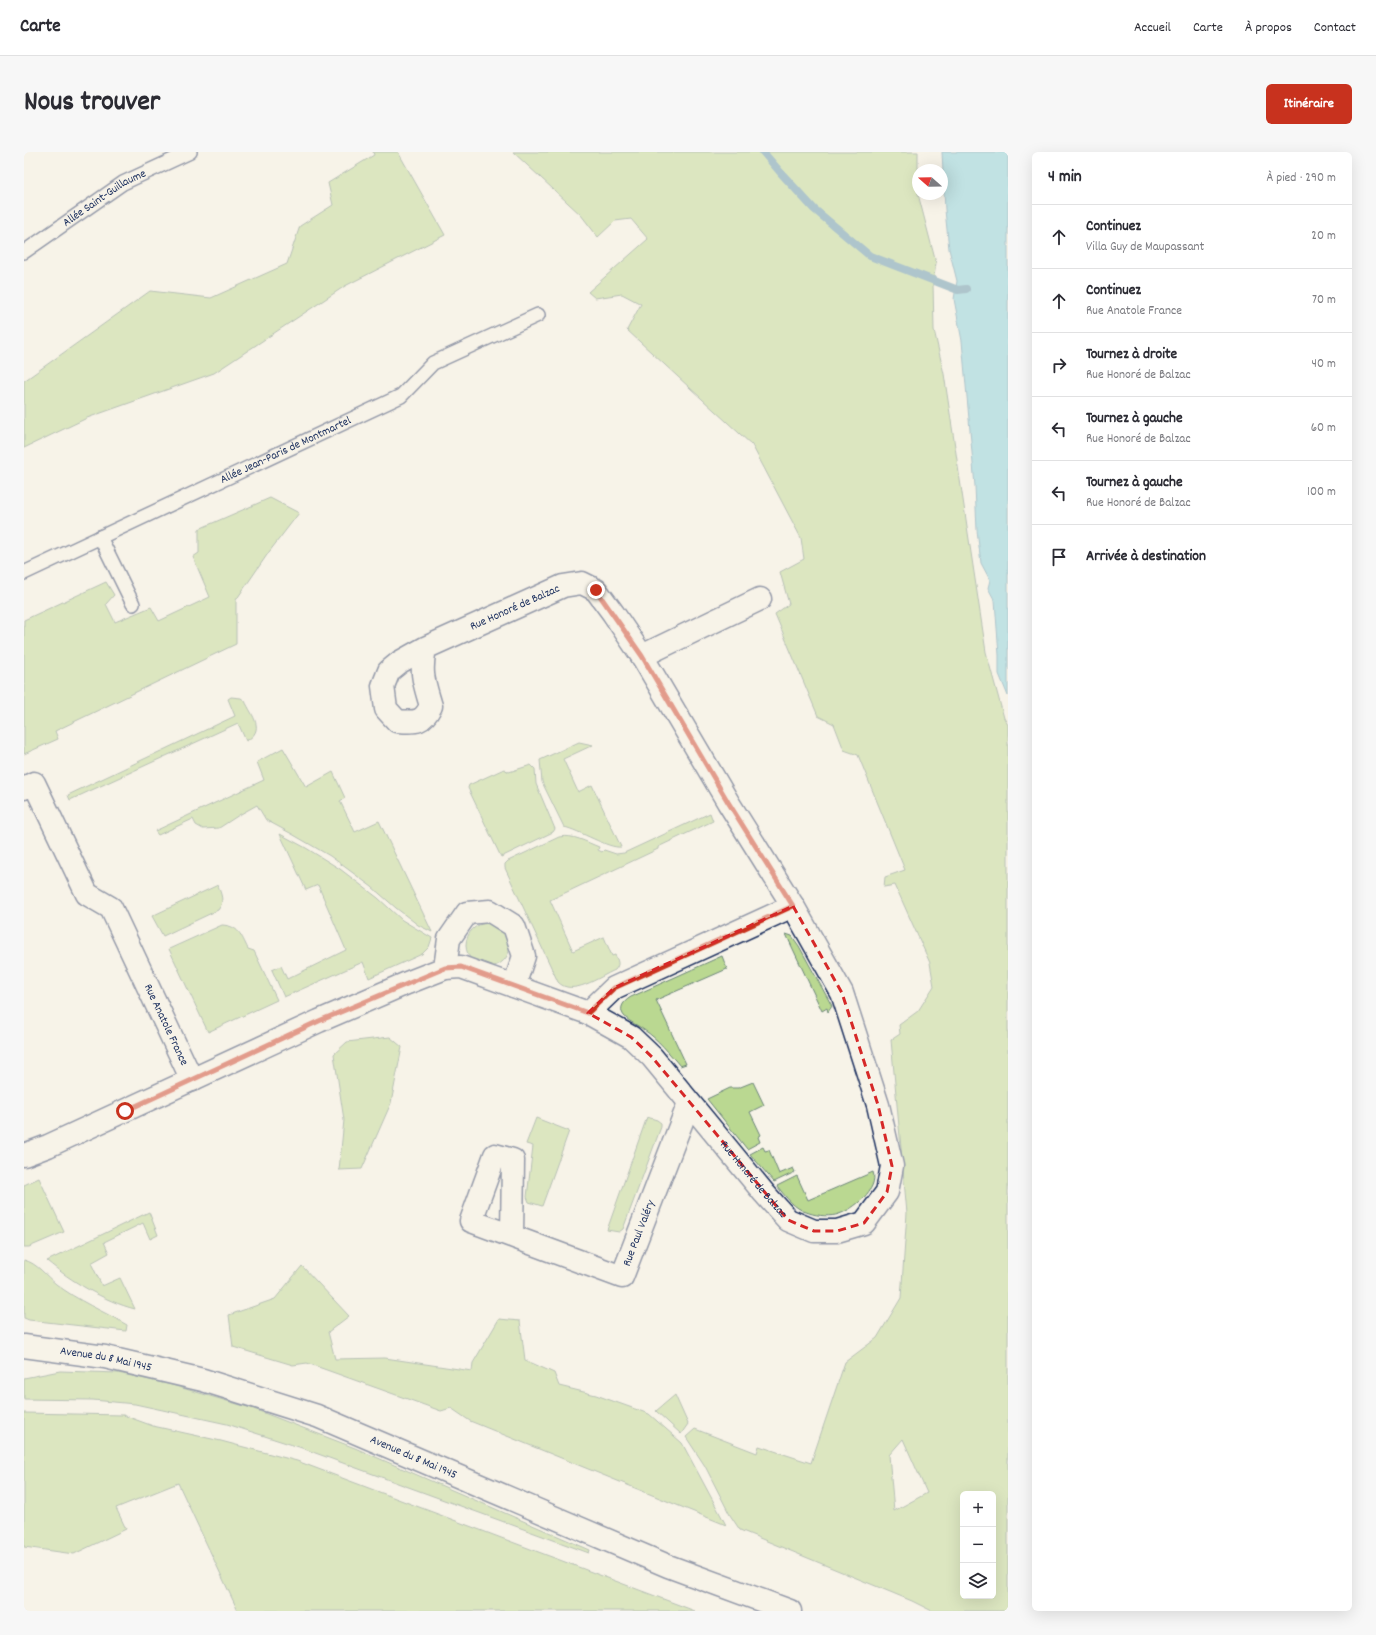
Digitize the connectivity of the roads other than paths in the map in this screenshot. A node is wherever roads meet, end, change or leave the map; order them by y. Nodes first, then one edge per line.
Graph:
1 (190, 152) edge
2 (24, 252) edge
3 (538, 315) dead end
4 (100, 537) junction
5 (24, 573) edge
6 (760, 599) dead end
7 (133, 604) dead end
8 (425, 648) dead end
9 (642, 656) junction
10 (24, 788) edge
11 (793, 906) junction
12 (445, 968) junction
13 (514, 986) junction
14 (588, 1013) junction
15 (192, 1080) junction
16 (689, 1103) junction
17 (24, 1155) edge
18 (512, 1236) dead end
19 (24, 1346) edge
20 (790, 1611) edge

1 - 2 lane, Allée Saint-Guillaume
3 - 4 lane, Allée Jean-Paris de Montmartel
4 - 5 lane, Allée Jean-Paris de Montmartel
4 - 7 lane
6 - 9 street
8 - 9 street, Rue Honoré de Balzac
9 - 11 street, Rue Honoré de Balzac
10 - 15 street, Rue Anatole France
11 - 14 street
11 - 16 street, Rue Honoré de Balzac
12 - 13 street, Rue Honoré de Balzac
12 - 13 street
12 - 15 street, Rue Anatole France
13 - 14 street, Rue Honoré de Balzac
14 - 16 street, Rue Honoré de Balzac
15 - 17 street
16 - 18 street, Rue Paul Valéry
19 - 20 street, Avenue du 8 Mai 1945

